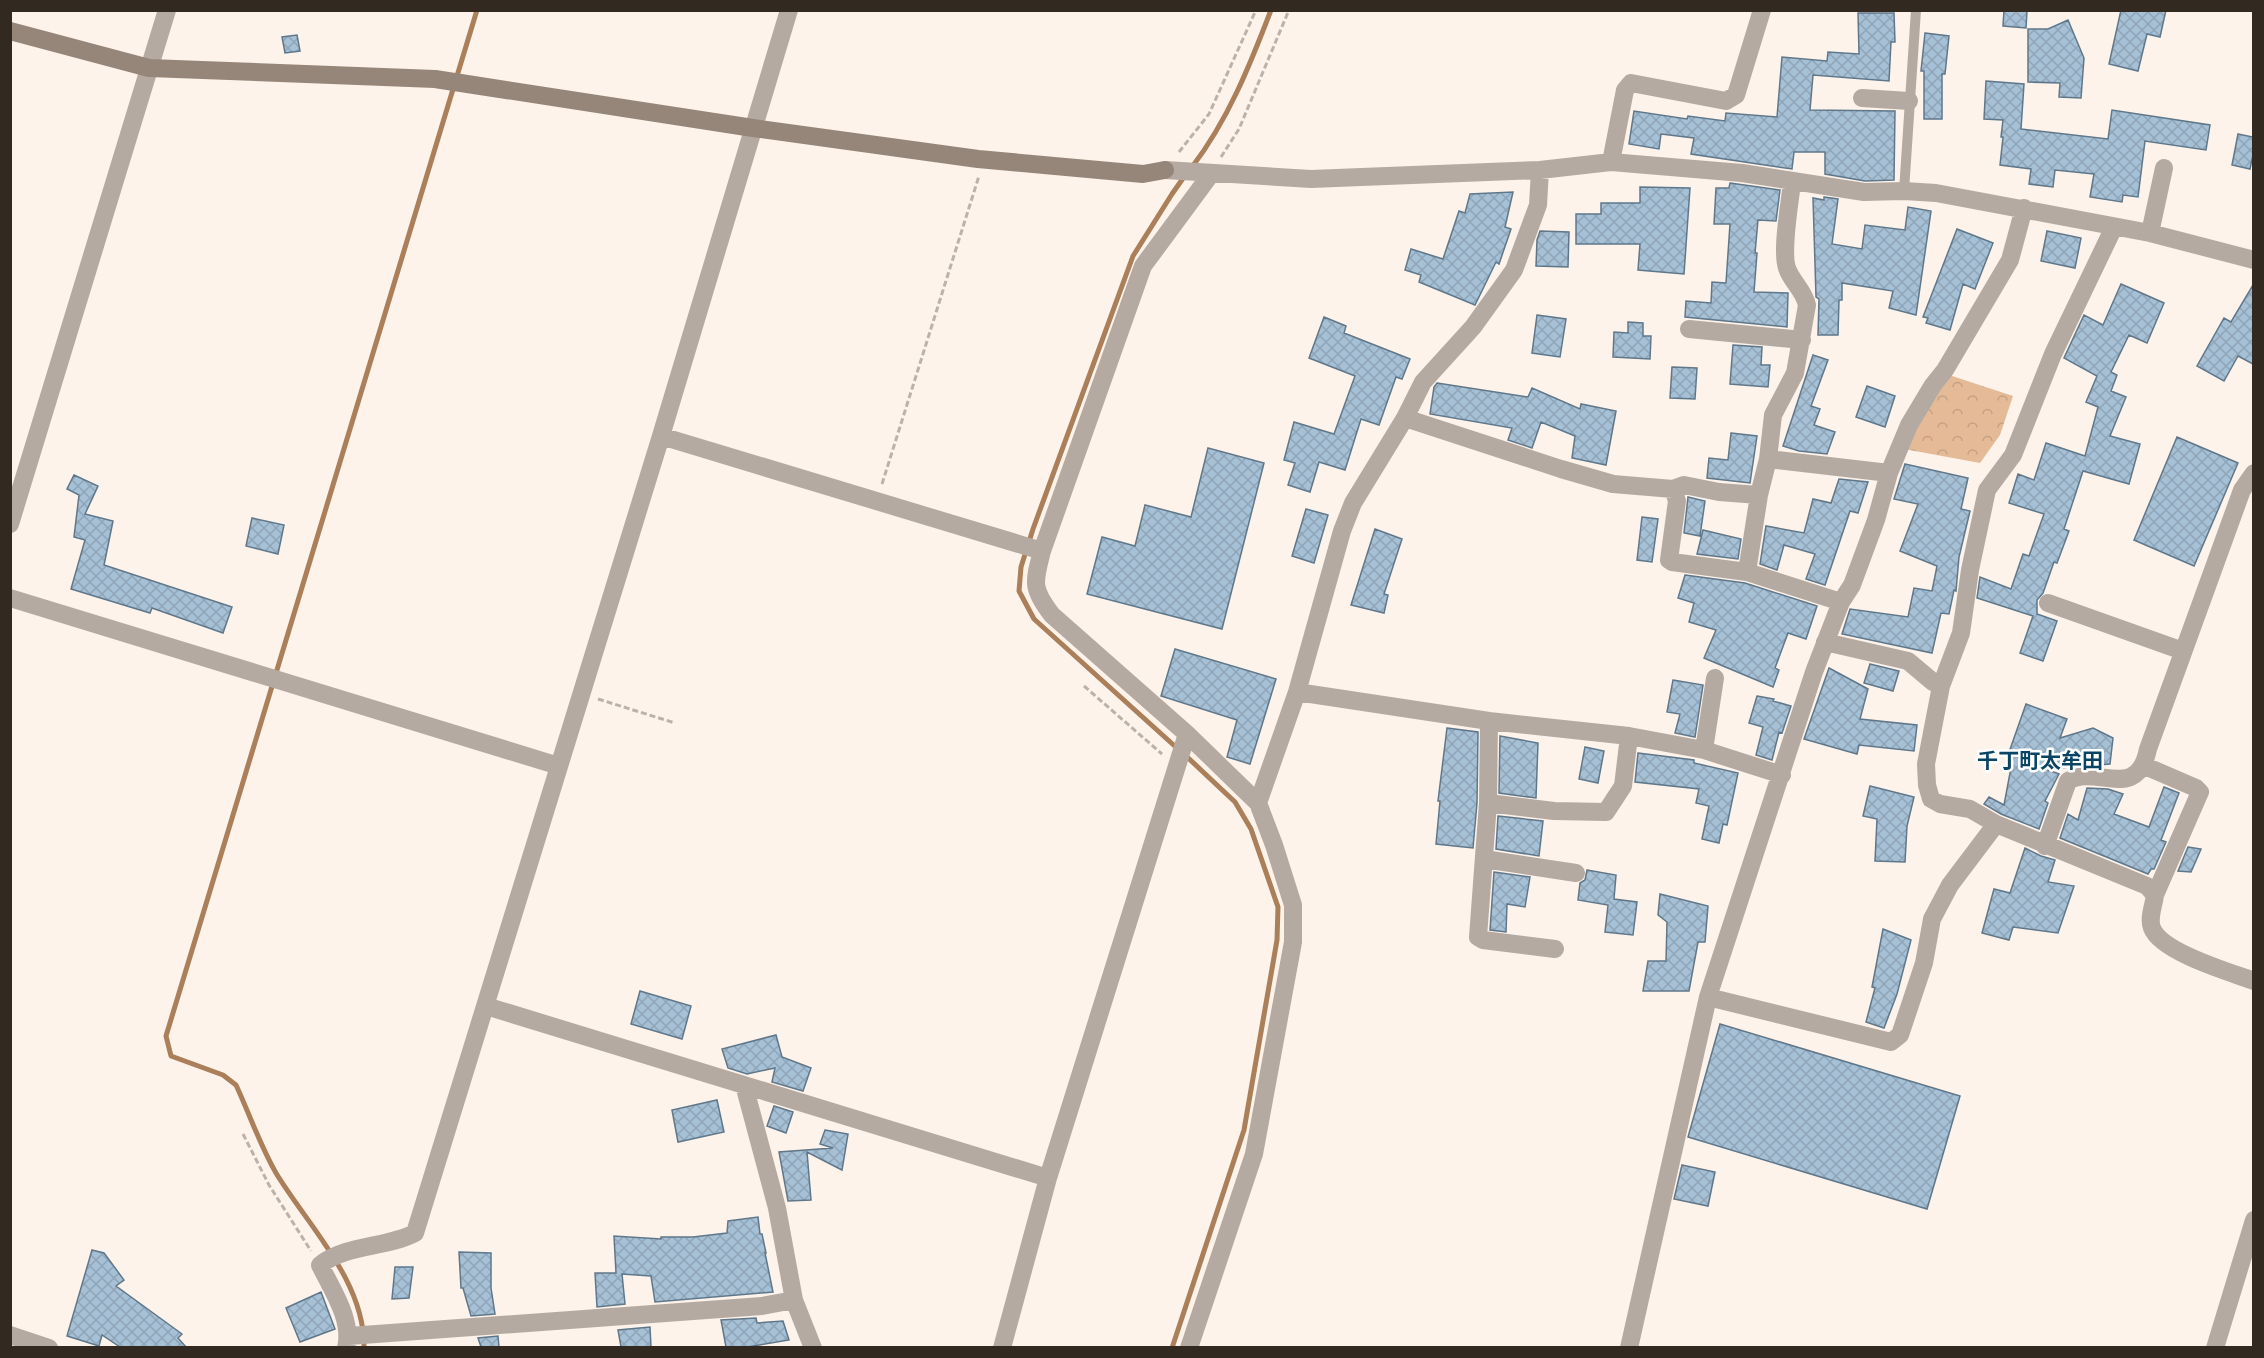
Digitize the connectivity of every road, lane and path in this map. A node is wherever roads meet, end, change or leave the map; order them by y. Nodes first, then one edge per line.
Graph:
1 (166, 10) edge
2 (789, 10) edge
3 (1256, 10) edge
4 (1289, 10) edge
5 (1762, 10) edge
6 (1916, 10) edge
7 (10, 32) edge
8 (149, 68) junction
9 (1862, 98) dead end
10 (1909, 101) junction
11 (753, 128) junction
12 (984, 160) junction
13 (1611, 162) junction
14 (2164, 168) dead end
15 (1171, 170) junction
16 (1540, 170) junction
17 (1208, 174) junction
18 (1792, 182) junction
19 (1904, 191) junction
20 (2024, 208) junction
21 (2114, 227) junction
22 (2150, 233) junction
23 (2253, 260) edge
24 (1689, 329) dead end
25 (1802, 340) junction
26 (1405, 418) junction
27 (662, 436) junction
28 (1768, 459) junction
29 (1889, 473) junction
30 (2253, 473) edge
31 (1672, 489) junction
32 (1759, 495) junction
33 (876, 501) junction
34 (10, 524) edge
35 (1040, 550) junction
36 (1747, 572) junction
37 (10, 598) edge
38 (1841, 602) junction
39 (2048, 603) dead end
40 (1825, 642) junction
41 (2183, 651) junction
42 (1715, 678) dead end
43 (1084, 686) dead end
44 (1941, 686) junction
45 (1298, 692) junction
46 (582, 693) junction
47 (1490, 721) junction
48 (675, 723) dead end
49 (1629, 736) junction
50 (1186, 738) junction
51 (1704, 750) junction
52 (1177, 765) junction
53 (559, 766) junction
54 (2145, 766) junction
55 (1782, 775) junction
56 (1488, 802) junction
57 (1258, 803) junction
58 (1996, 824) junction
59 (2045, 846) junction
60 (1484, 859) junction
61 (1576, 873) dead end
62 (2155, 895) junction
63 (1555, 949) dead end
64 (2253, 981) edge
65 (1708, 997) junction
66 (486, 1006) junction
67 (744, 1085) junction
68 (243, 1134) dead end
69 (1048, 1178) junction
70 (2253, 1220) edge
71 (322, 1264) junction
72 (794, 1300) junction
73 (10, 1335) edge
74 (350, 1340) edge
75 (50, 1347) edge
76 (813, 1347) edge
77 (1002, 1347) edge
78 (1189, 1347) edge
79 (1629, 1347) edge
80 (2215, 1347) edge

1 - 8 street
2 - 11 street
3 - 15 path
4 - 17 path
5 - 13 street
6 - 10 lane
7 - 8 street
8 - 11 street
8 - 34 street
9 - 10 street
10 - 19 lane
11 - 12 street
11 - 27 street
12 - 15 street
12 - 33 path
13 - 16 street
13 - 18 street
14 - 22 street
15 - 17 street
16 - 17 street
16 - 26 street
17 - 35 street
18 - 19 street
18 - 25 street
19 - 20 street
20 - 21 street
20 - 29 street
21 - 22 street
21 - 44 street
22 - 23 street
24 - 25 street
25 - 28 street
26 - 31 street
26 - 45 street
27 - 33 street
27 - 46 street
28 - 29 street
28 - 32 street
29 - 38 street
30 - 41 street
31 - 32 street
31 - 36 street
32 - 36 street
33 - 35 street
35 - 50 street
36 - 38 street
37 - 53 street
38 - 40 street
39 - 41 street
40 - 44 street
40 - 55 street
41 - 54 street
42 - 51 street
43 - 52 path
44 - 58 street
45 - 47 street
45 - 57 street
46 - 48 path
46 - 53 street
47 - 49 street
47 - 56 street
49 - 51 street
49 - 56 street
50 - 52 street
50 - 57 street
51 - 55 street
52 - 69 street
53 - 66 street
54 - 59 street
54 - 62 street
55 - 65 street
56 - 60 street
57 - 78 street
58 - 59 street
58 - 65 street
59 - 62 street
60 - 61 street
60 - 63 street
62 - 64 street
65 - 79 street
66 - 67 street
66 - 71 street
67 - 69 street
67 - 72 street
68 - 71 path
69 - 77 street
70 - 80 street
71 - 74 street
72 - 74 street
72 - 76 street
73 - 75 street

